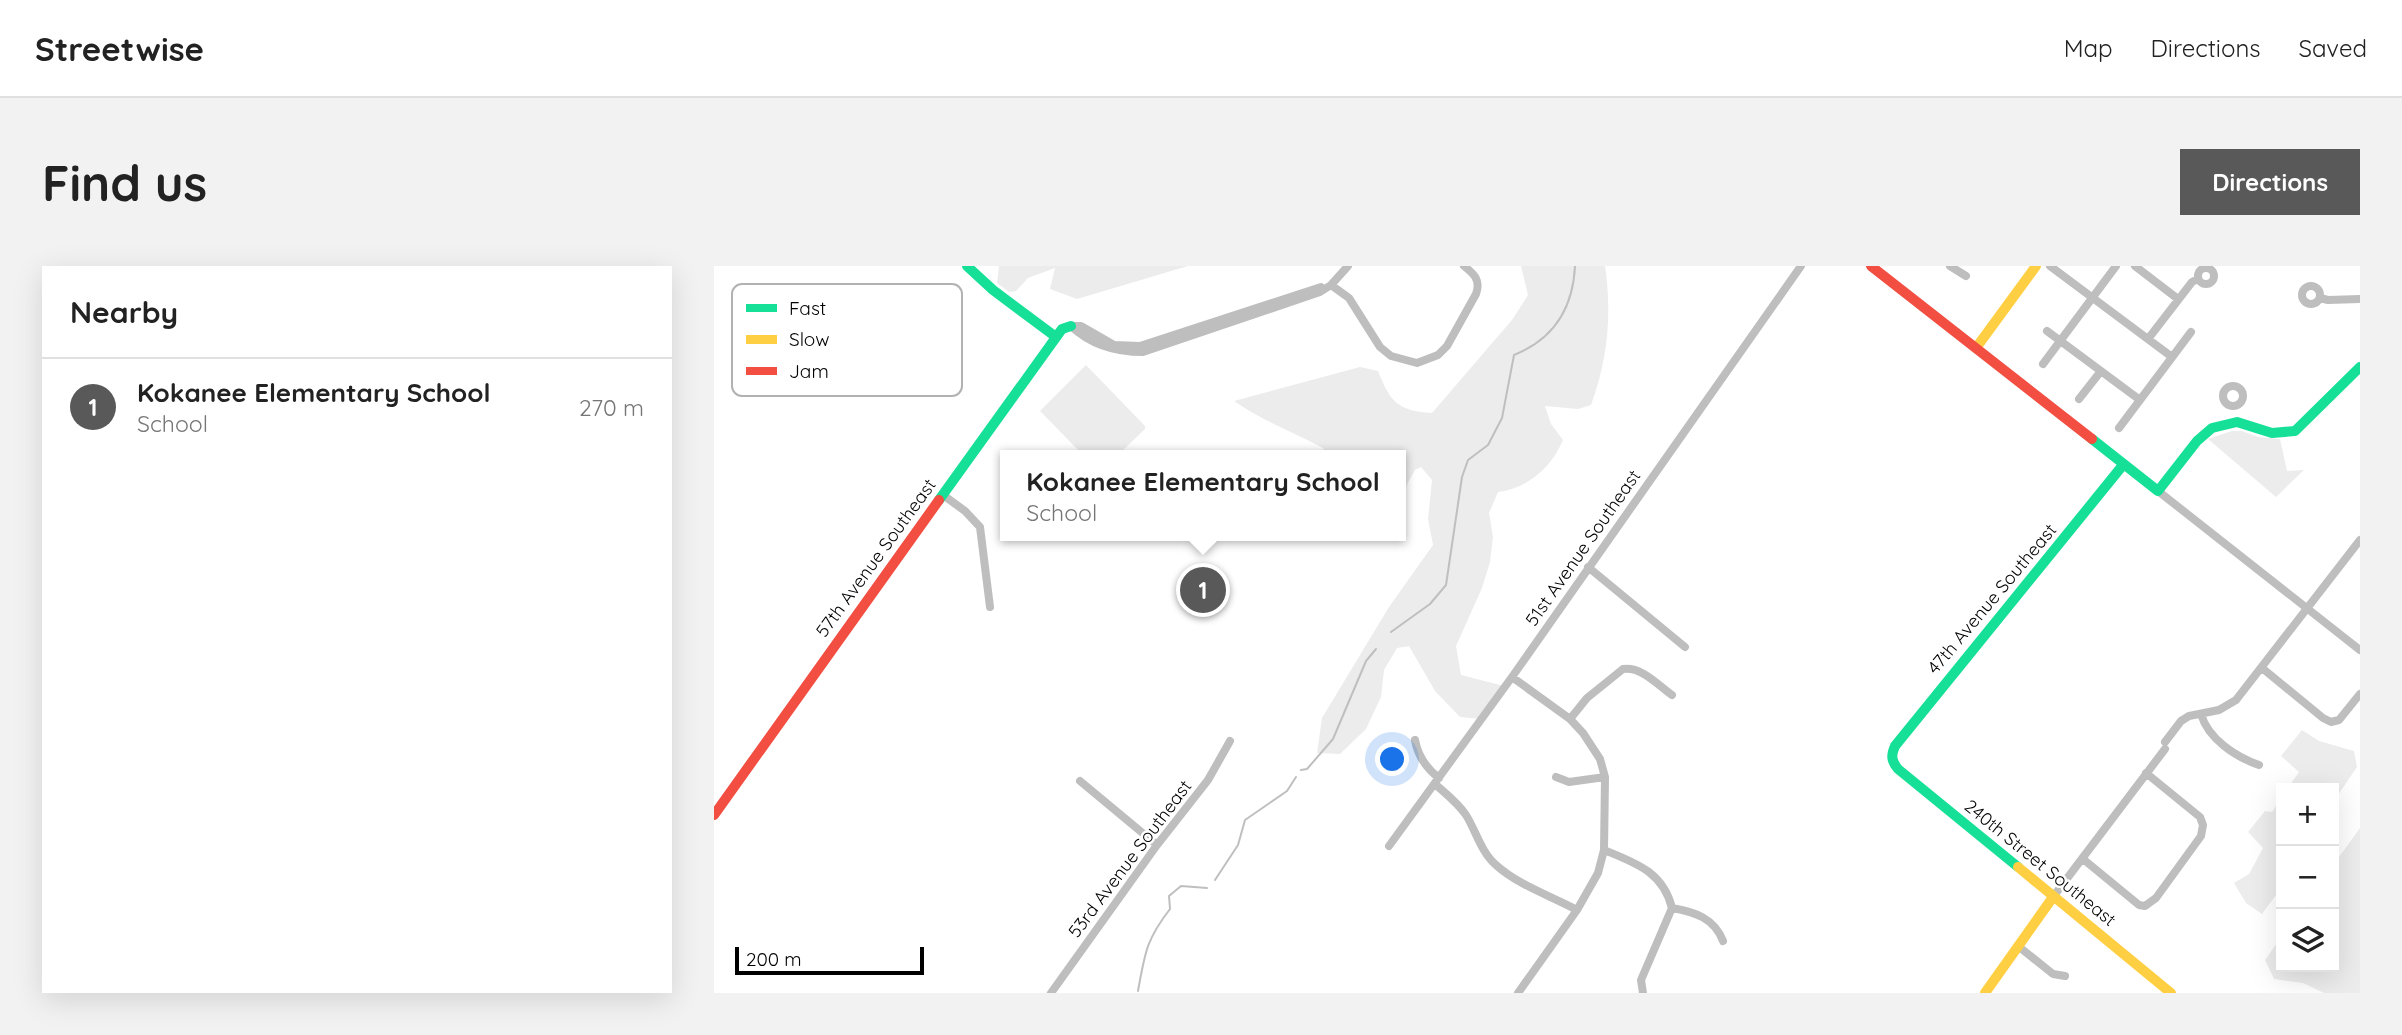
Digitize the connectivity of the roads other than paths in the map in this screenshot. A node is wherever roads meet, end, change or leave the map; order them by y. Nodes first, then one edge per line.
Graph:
1 (967, 266) edge
2 (986, 266) edge
3 (1348, 266) edge
4 (1464, 266) edge
5 (1801, 266) edge
6 (1871, 266) edge
7 (1950, 266) edge
8 (2036, 266) edge
9 (2050, 266) edge
10 (2116, 266) edge
11 (2135, 266) edge
12 (978, 276) junction
13 (1966, 276) dead end
14 (2198, 279) dead end
15 (1331, 285) junction
16 (2094, 298) junction
17 (2320, 298) dead end
18 (2178, 299) junction
19 (2360, 299) edge
20 (1071, 326) joint
21 (2047, 331) dead end
22 (2191, 332) dead end
23 (1056, 337) junction
24 (2148, 339) junction
25 (2061, 341) junction
26 (1976, 348) junction
27 (2172, 357) junction
28 (2043, 364) dead end
29 (2360, 367) edge
30 (2101, 371) junction
31 (2079, 399) dead end
32 (2140, 400) junction
33 (2235, 407) dead end
34 (2237, 422) junction
35 (2119, 428) dead end
36 (2123, 465) junction
37 (2158, 491) junction
38 (943, 495) junction
39 (2360, 540) edge
40 (1588, 567) junction
41 (990, 607) dead end
42 (2308, 609) junction
43 (1685, 647) dead end
44 (2360, 650) edge
45 (2262, 668) junction
46 (1512, 677) junction
47 (2360, 694) edge
48 (1672, 695) dead end
49 (2201, 714) junction
50 (1570, 719) junction
51 (1415, 740) dead end
52 (1230, 741) dead end
53 (1891, 757) joint
54 (2259, 765) dead end
55 (2146, 773) junction
56 (1556, 777) dead end
57 (1605, 777) junction
58 (1080, 781) dead end
59 (1437, 781) junction
60 (714, 814) edge
61 (1157, 845) junction
62 (1389, 846) dead end
63 (1604, 850) junction
64 (2083, 859) junction
65 (2053, 897) junction
66 (1672, 908) junction
67 (1577, 910) junction
68 (1723, 941) dead end
69 (2018, 946) junction
70 (2065, 976) dead end
71 (1642, 990) edge
72 (1051, 993) edge
73 (1518, 993) edge
74 (1985, 993) edge
75 (2171, 993) edge

1 - 12 street
2 - 12 street
3 - 15 street, 57th Avenue Southeast
4 - 15 street
5 - 40 street, 51st Avenue Southeast
6 - 26 street
7 - 13 street
8 - 26 street
9 - 16 street
10 - 16 street
11 - 18 street
12 - 23 street
14 - 18 street
15 - 20 street, 57th Avenue Southeast
16 - 24 street
16 - 25 street
17 - 19 street
18 - 24 street
20 - 23 street, 57th Avenue Southeast
21 - 25 street
22 - 27 street
23 - 38 street, 57th Avenue Southeast
24 - 27 street
25 - 28 street
25 - 30 street
26 - 36 street
27 - 32 street
29 - 34 street
30 - 31 street
30 - 32 street
32 - 35 street
33 - 34 street
34 - 37 street
36 - 37 street
36 - 53 street, 47th Avenue Southeast
37 - 42 street
38 - 41 street
38 - 60 street, 57th Avenue Southeast
39 - 42 street
40 - 43 street
40 - 46 street, 51st Avenue Southeast
42 - 44 street
42 - 45 street
45 - 47 street
45 - 49 street
46 - 50 street
46 - 59 street, 51st Avenue Southeast
48 - 50 street
49 - 54 street
49 - 55 street
50 - 57 street
51 - 59 street
52 - 61 street, 53rd Avenue Southeast
53 - 65 street, 240th Street Southeast
55 - 64 street
55 - 64 street
56 - 57 street
57 - 63 street
58 - 61 street
59 - 62 street, 51st Avenue Southeast
59 - 67 street
61 - 72 street, 53rd Avenue Southeast
63 - 66 street
63 - 67 street
64 - 65 street
65 - 69 street
65 - 75 street, 240th Street Southeast
66 - 68 street
66 - 71 street
67 - 73 street
69 - 70 street
69 - 74 street

